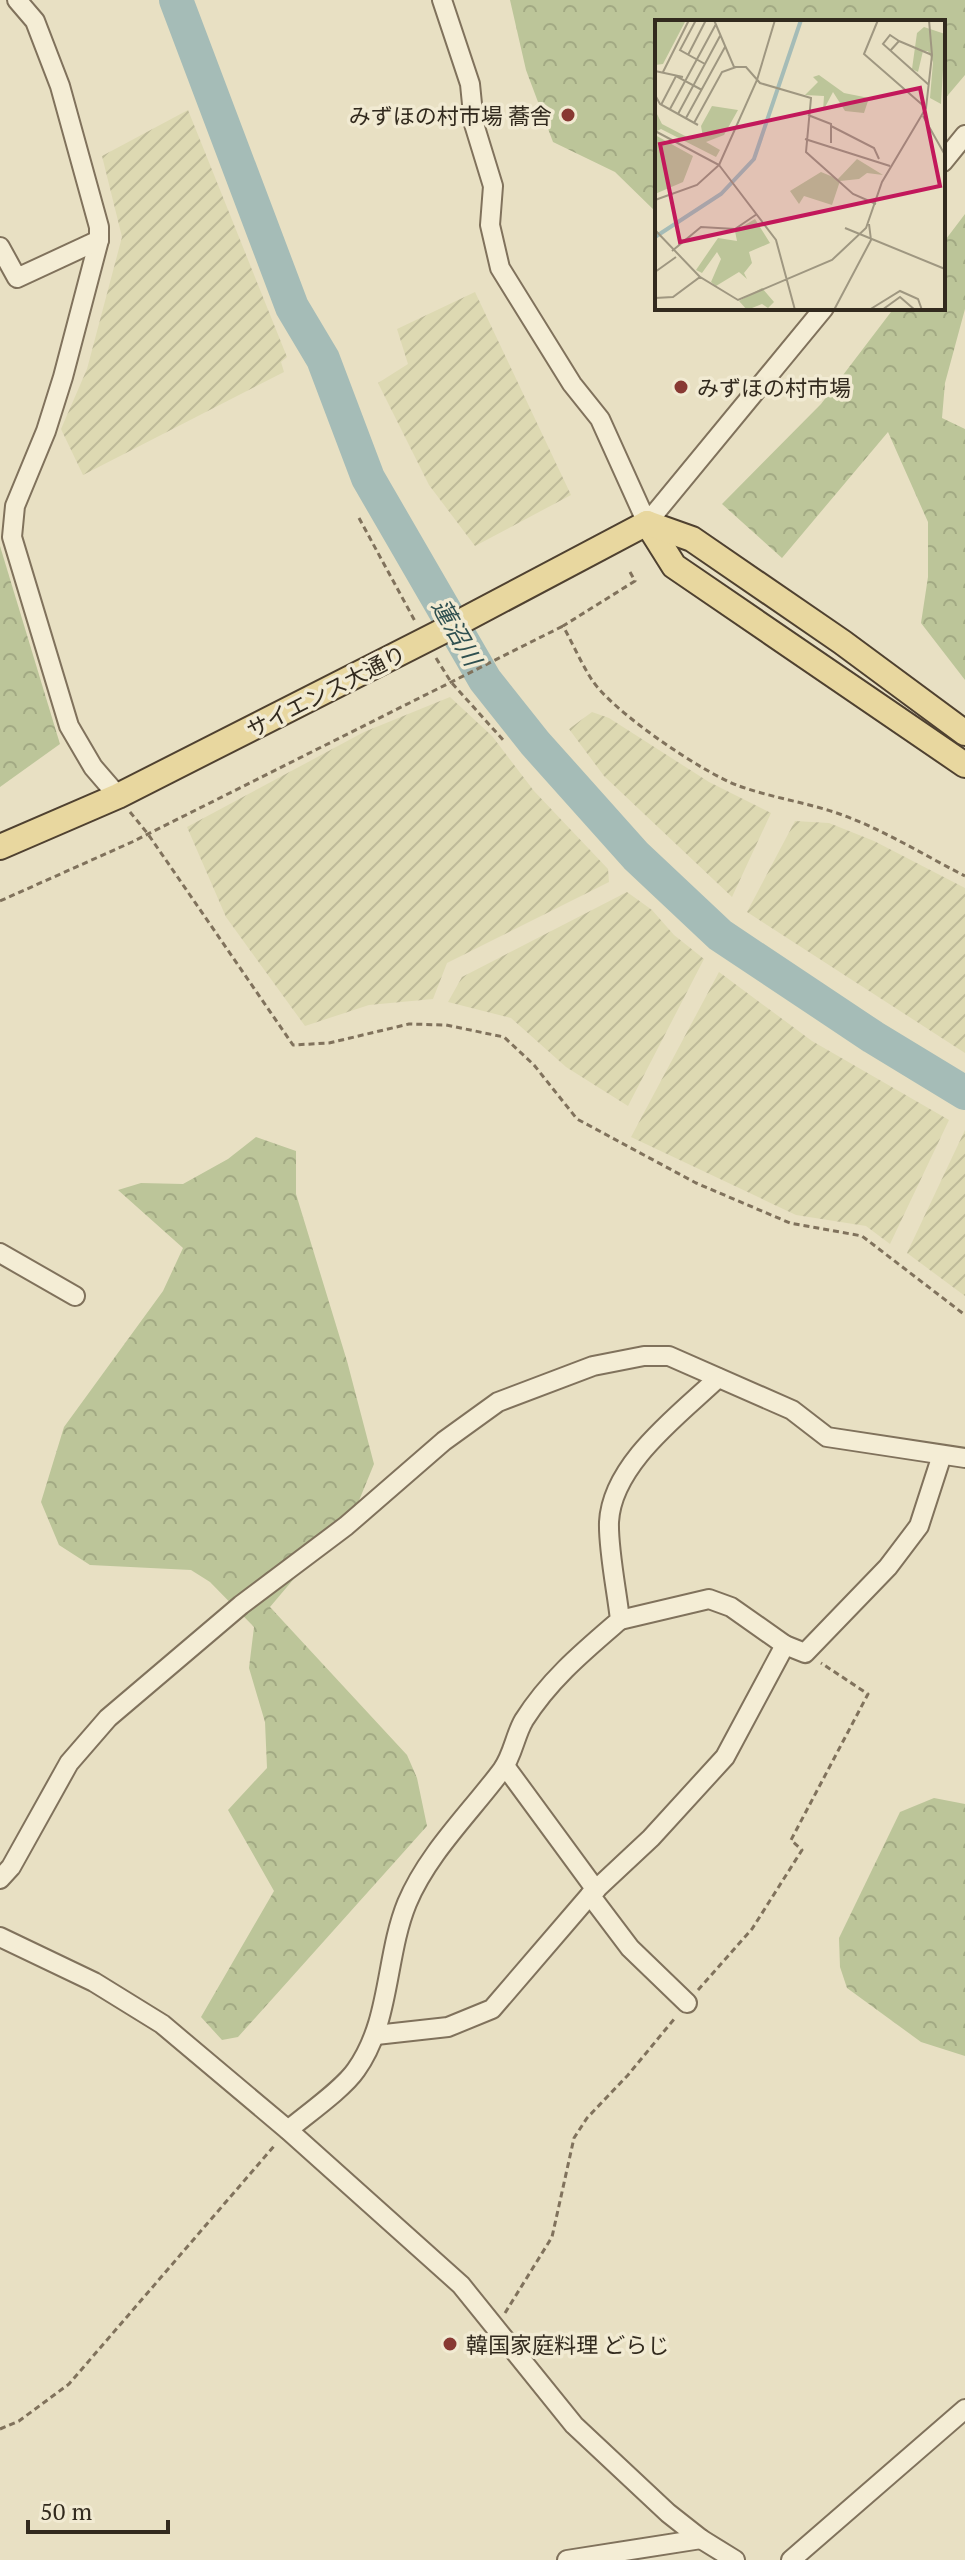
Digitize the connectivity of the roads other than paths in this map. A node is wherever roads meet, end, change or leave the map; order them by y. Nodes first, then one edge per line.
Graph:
1 (17, 0) edge
2 (442, 0) edge
3 (965, 135) edge
4 (945, 160) edge
5 (99, 240) junction
6 (0, 247) edge
7 (822, 310) edge
8 (647, 523) junction
9 (965, 733) edge
10 (965, 765) edge
11 (118, 796) junction
12 (0, 847) edge
13 (0, 1253) edge
14 (75, 1296) dead end
15 (718, 1378) junction
16 (942, 1455) junction
17 (965, 1458) edge
18 (620, 1620) junction
19 (785, 1645) junction
20 (505, 1766) junction
21 (0, 1879) edge
22 (593, 1893) junction
23 (0, 1937) edge
24 (687, 2003) road end
25 (376, 2035) junction
26 (288, 2130) junction
27 (965, 2409) edge
28 (701, 2539) junction
29 (567, 2560) edge
30 (735, 2560) edge
31 (791, 2560) edge

1 - 5 street
2 - 8 street
3 - 4 street
5 - 6 street
5 - 11 street
7 - 8 street
8 - 9 main road
8 - 10 main road
8 - 11 main road, サイエンス大通り
11 - 12 main road, サイエンス大通り
13 - 14 street
15 - 16 street
15 - 18 street
15 - 21 street
16 - 17 street
16 - 19 street
18 - 19 street
18 - 20 street
19 - 22 street
20 - 22 street
20 - 25 street
22 - 24 street
22 - 25 street
23 - 26 street
25 - 26 street
26 - 28 street
27 - 31 street
28 - 29 street
28 - 30 street

